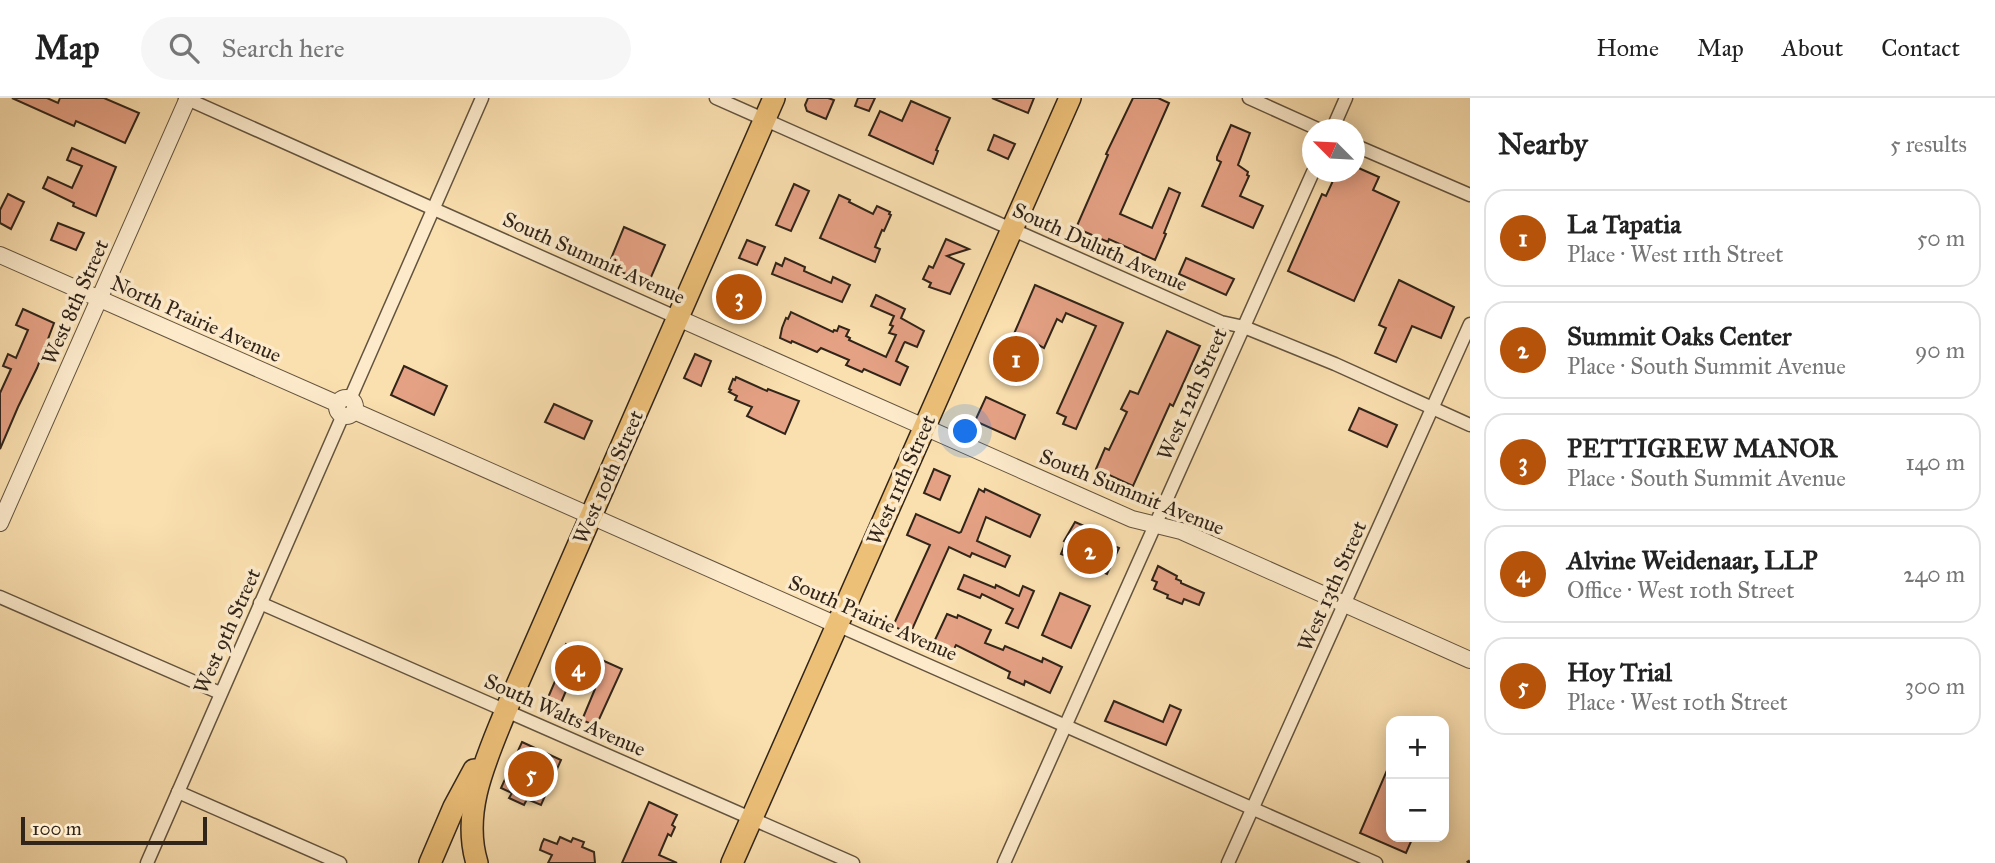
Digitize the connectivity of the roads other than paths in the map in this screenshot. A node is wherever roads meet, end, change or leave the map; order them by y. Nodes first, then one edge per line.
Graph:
1 (187, 98) edge
2 (482, 98) edge
3 (716, 98) edge
4 (774, 98) edge
5 (1070, 98) edge
6 (1249, 98) edge
7 (1346, 98) edge
8 (1337, 119) edge
9 (765, 120) junction
10 (1302, 122) edge
11 (1365, 150) edge
12 (1309, 182) edge
13 (1470, 195) edge
14 (433, 210) junction
15 (1012, 229) junction
16 (0, 255) edge
17 (99, 299) junction
18 (678, 318) junction
19 (1470, 324) edge
20 (1244, 327) junction
21 (346, 407) junction
22 (1432, 408) junction
23 (1470, 425) edge
24 (925, 427) junction
25 (591, 516) junction
26 (0, 523) edge
27 (1155, 524) junction
28 (0, 597) edge
29 (260, 603) junction
30 (1345, 605) junction
31 (837, 625) junction
32 (1470, 660) edge
33 (220, 693) junction
34 (506, 709) junction
35 (1066, 726) junction
36 (178, 792) junction
37 (1253, 808) junction
38 (752, 819) junction
39 (147, 863) edge
40 (340, 863) edge
41 (430, 863) edge
42 (477, 863) edge
43 (732, 863) edge
44 (853, 863) edge
45 (1004, 863) edge
46 (1228, 863) edge
47 (1376, 863) edge

1 - 14 street, South Summit Avenue
1 - 17 street, West 8th Street
2 - 14 street, West 9th Street
3 - 9 street, South Duluth Avenue
4 - 9 main road, West 10th Street
5 - 15 main road, West 11th Street
6 - 10 street
7 - 8 street
9 - 15 street, South Duluth Avenue
9 - 18 main road, West 10th Street
11 - 13 street
12 - 20 street, West 12th Street
14 - 18 street, South Summit Avenue
14 - 21 street, West 9th Street
15 - 20 street, South Duluth Avenue
15 - 24 main road, West 11th Street
16 - 17 street, North Prairie Avenue
17 - 21 street, North Prairie Avenue
17 - 26 street, West 8th Street
18 - 24 street, South Summit Avenue
18 - 25 main road, West 10th Street
19 - 22 street, West 13th Street
20 - 22 street, South Duluth Avenue
20 - 27 street, West 12th Street
21 - 25 street, South Prairie Avenue
21 - 29 street, West 9th Street
22 - 23 street, South Duluth Avenue
22 - 30 street, West 13th Street
24 - 27 street, South Summit Avenue
24 - 31 main road, West 11th Street
25 - 31 street, South Prairie Avenue
25 - 34 main road, West 10th Street
27 - 30 street, South Summit Avenue
27 - 35 street, West 12th Street
28 - 33 street
29 - 33 street, West 9th Street
29 - 34 street, South Walts Avenue
30 - 32 street, South Summit Avenue
30 - 37 street, West 13th Street
31 - 35 street, South Prairie Avenue
31 - 38 main road, West 11th Street
33 - 36 street, West 9th Street
34 - 38 street, South Walts Avenue
34 - 41 main road
34 - 42 main road, West 10th Street
35 - 37 street, South Prairie Avenue
35 - 45 street, West 12th Street
36 - 39 street, West 9th Street
36 - 40 street
37 - 46 street, West 13th Street
37 - 47 street, South Prairie Avenue
38 - 43 main road, West 11th Street
38 - 44 street, South Walts Avenue

